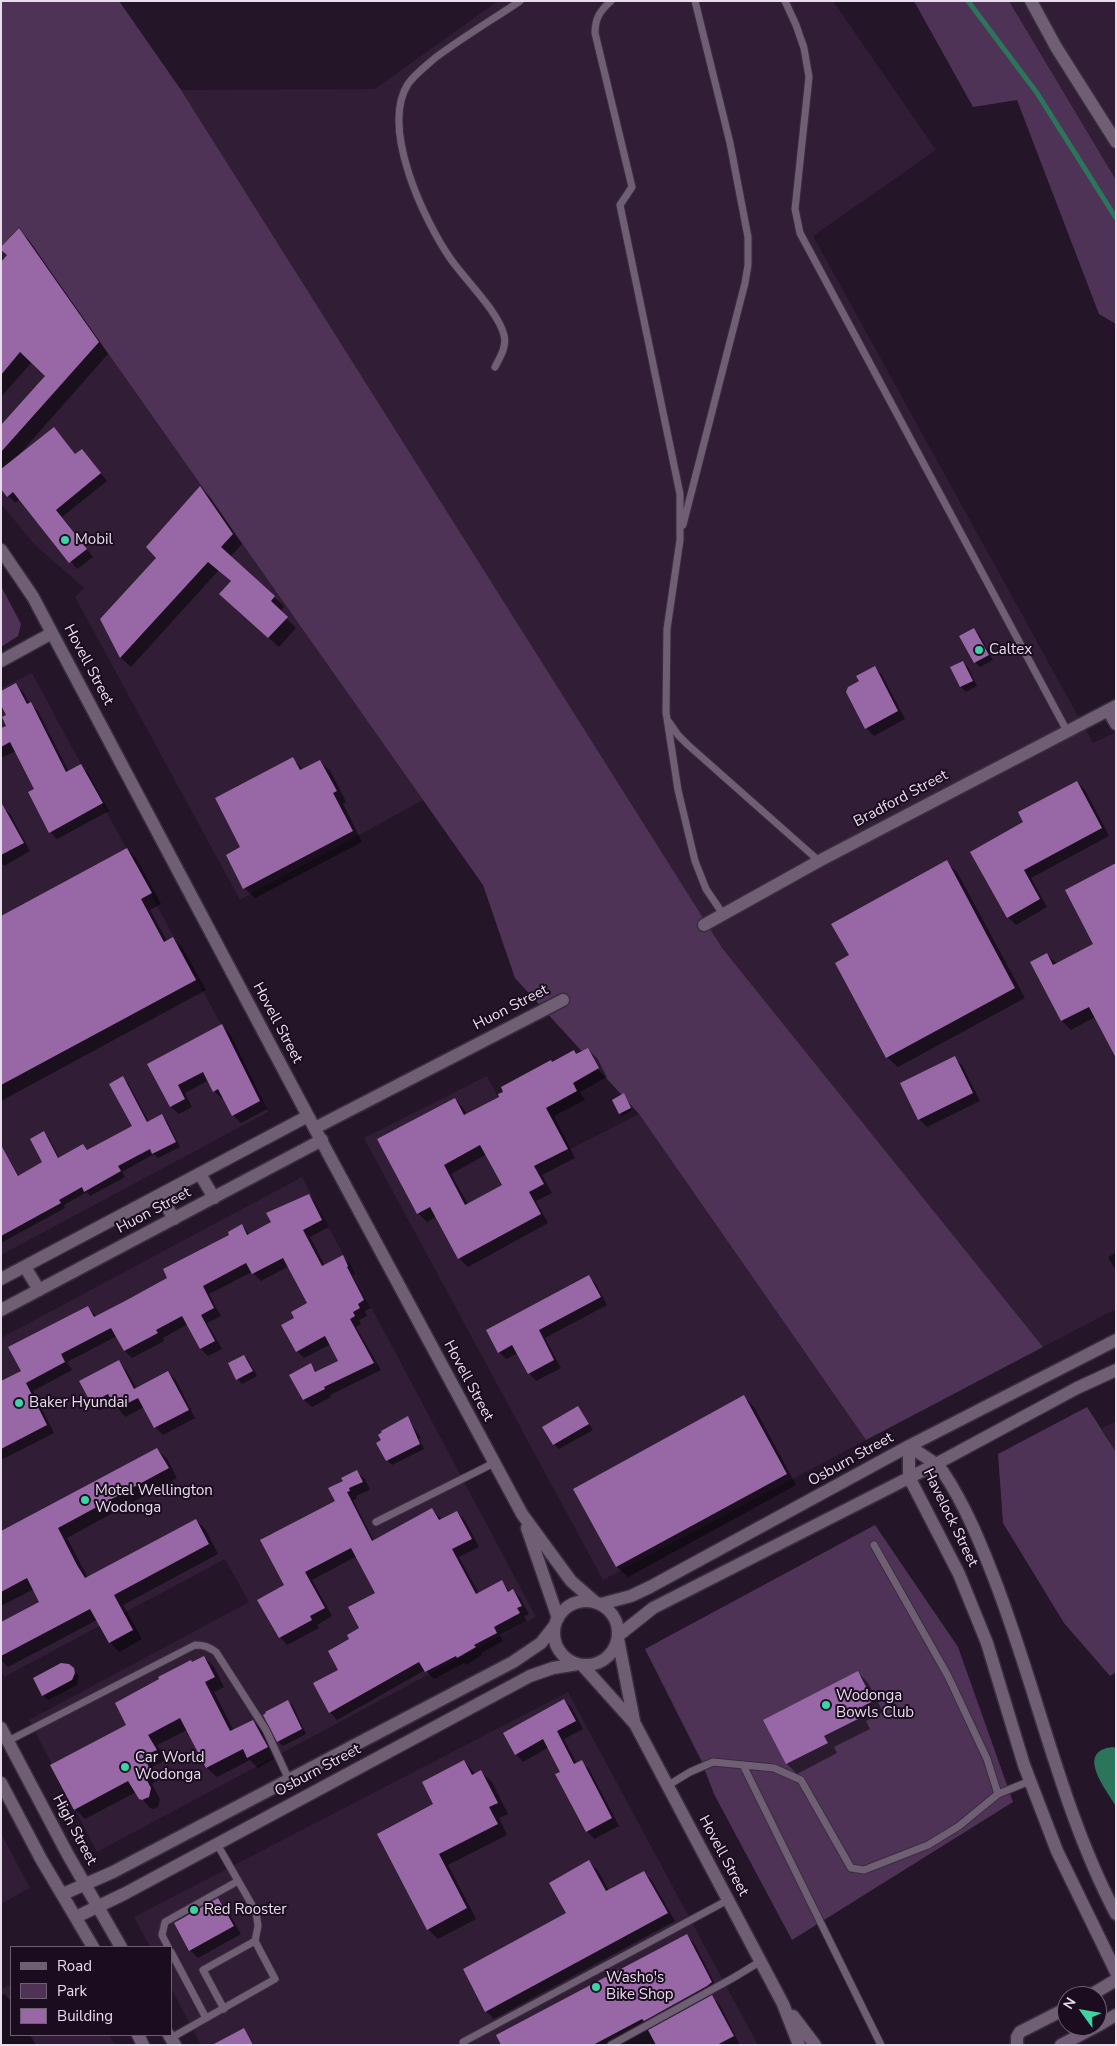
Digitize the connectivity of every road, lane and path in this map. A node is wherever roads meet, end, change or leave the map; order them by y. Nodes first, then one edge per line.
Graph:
1 (520, 1) edge
2 (610, 1) edge
3 (695, 1) edge
4 (785, 1) edge
5 (1031, 1) edge
6 (1116, 142) edge
7 (495, 367) dead end
8 (680, 540) junction
9 (1, 550) edge
10 (52, 633) junction
11 (1, 662) edge
12 (1112, 708) edge
13 (666, 712) junction
14 (1116, 724) edge
15 (1067, 731) junction
16 (819, 861) junction
17 (723, 914) junction
18 (704, 925) dead end
19 (562, 1000) dead end
20 (308, 1116) junction
21 (315, 1128) junction
22 (322, 1140) junction
23 (200, 1174) junction
24 (160, 1195) junction
25 (214, 1198) junction
26 (174, 1220) junction
27 (25, 1267) junction
28 (1, 1279) edge
29 (39, 1290) junction
30 (1, 1310) edge
31 (1116, 1340) edge
32 (1116, 1370) edge
33 (909, 1446) junction
34 (494, 1463) junction
35 (936, 1464) junction
36 (909, 1477) junction
37 (522, 1514) junction
38 (376, 1522) dead end
39 (874, 1545) dead end
40 (598, 1603) junction
41 (556, 1622) junction
42 (618, 1637) junction
43 (581, 1665) junction
44 (635, 1724) junction
45 (1, 1728) edge
46 (8, 1741) junction
47 (743, 1765) junction
48 (289, 1780) junction
49 (1030, 1781) junction
50 (1, 1783) edge
51 (666, 1786) junction
52 (998, 1794) junction
53 (205, 1824) junction
54 (217, 1844) junction
55 (238, 1881) junction
56 (85, 1884) junction
57 (63, 1894) junction
58 (728, 1900) junction
59 (98, 1906) junction
60 (1116, 1914) edge
61 (76, 1917) junction
62 (255, 1941) junction
63 (92, 1946) edge
64 (120, 1946) edge
65 (168, 1946) edge
66 (172, 1954) edge
67 (760, 1961) junction
68 (1116, 1972) edge
69 (784, 2004) junction
70 (224, 2009) junction
71 (1057, 2013) edge
72 (206, 2018) junction
73 (1078, 2036) edge
74 (172, 2039) edge
75 (464, 2044) edge
76 (611, 2045) edge
77 (799, 2045) edge
78 (815, 2045) edge
79 (881, 2045) edge
80 (1017, 2045) edge
81 (1061, 2045) edge

1 - 7 lane
2 - 8 lane
3 - 8 lane
4 - 15 lane
5 - 6 street
8 - 13 lane
9 - 10 street, Hovell Street
10 - 11 street
10 - 20 street, Hovell Street
12 - 14 street
12 - 15 street, Bradford Street
13 - 16 lane
13 - 17 lane
15 - 16 street, Bradford Street
16 - 17 street, Bradford Street
17 - 18 street, Bradford Street
19 - 21 street, Huon Street
20 - 21 street, Hovell Street
20 - 23 street, Huon Street
21 - 22 street, Hovell Street
22 - 25 street, Huon Street
22 - 34 street, Hovell Street
23 - 24 street, Huon Street
23 - 25 street
24 - 26 street
24 - 27 street, Huon Street
25 - 26 street, Huon Street
26 - 29 street, Huon Street
27 - 28 street, Huon Street
27 - 29 street
29 - 30 street, Huon Street
31 - 33 street, Osburn Street
32 - 35 street
33 - 35 street, Havelock Street
33 - 36 street, Havelock Street
33 - 40 street, Osburn Street
34 - 37 street, Hovell Street
34 - 38 lane
35 - 36 street
35 - 60 street, Havelock Street
36 - 42 street
36 - 49 street, Havelock Street
37 - 40 street, Hovell Street
37 - 41 street, Hovell Street
39 - 52 lane
40 - 41 street
40 - 42 street
41 - 43 street
41 - 48 street, Osburn Street
42 - 43 street
42 - 44 street, Hovell Street
43 - 44 street, Hovell Street
43 - 54 street, Osburn Street
44 - 51 street, Hovell Street
45 - 46 street, High Street
46 - 48 lane
46 - 56 street, High Street
47 - 51 lane
47 - 52 lane
47 - 79 lane
48 - 53 street, Osburn Street
49 - 52 lane
49 - 68 street, Havelock Street
50 - 57 street
51 - 58 street, Hovell Street
53 - 54 street
53 - 56 street, Osburn Street
54 - 55 lane
54 - 59 street, Osburn Street
55 - 62 lane
55 - 65 lane
56 - 57 street, Osburn Street
56 - 59 street, High Street
57 - 61 street
58 - 67 street, Hovell Street
58 - 75 lane
59 - 61 street, Osburn Street
59 - 64 street, High Street
61 - 63 street
62 - 70 lane
62 - 70 lane
66 - 72 lane
67 - 69 street, Hovell Street
67 - 76 lane
69 - 77 street, Hovell Street
69 - 78 street, Hovell Street
70 - 72 lane
71 - 80 street
72 - 74 lane
73 - 81 street

